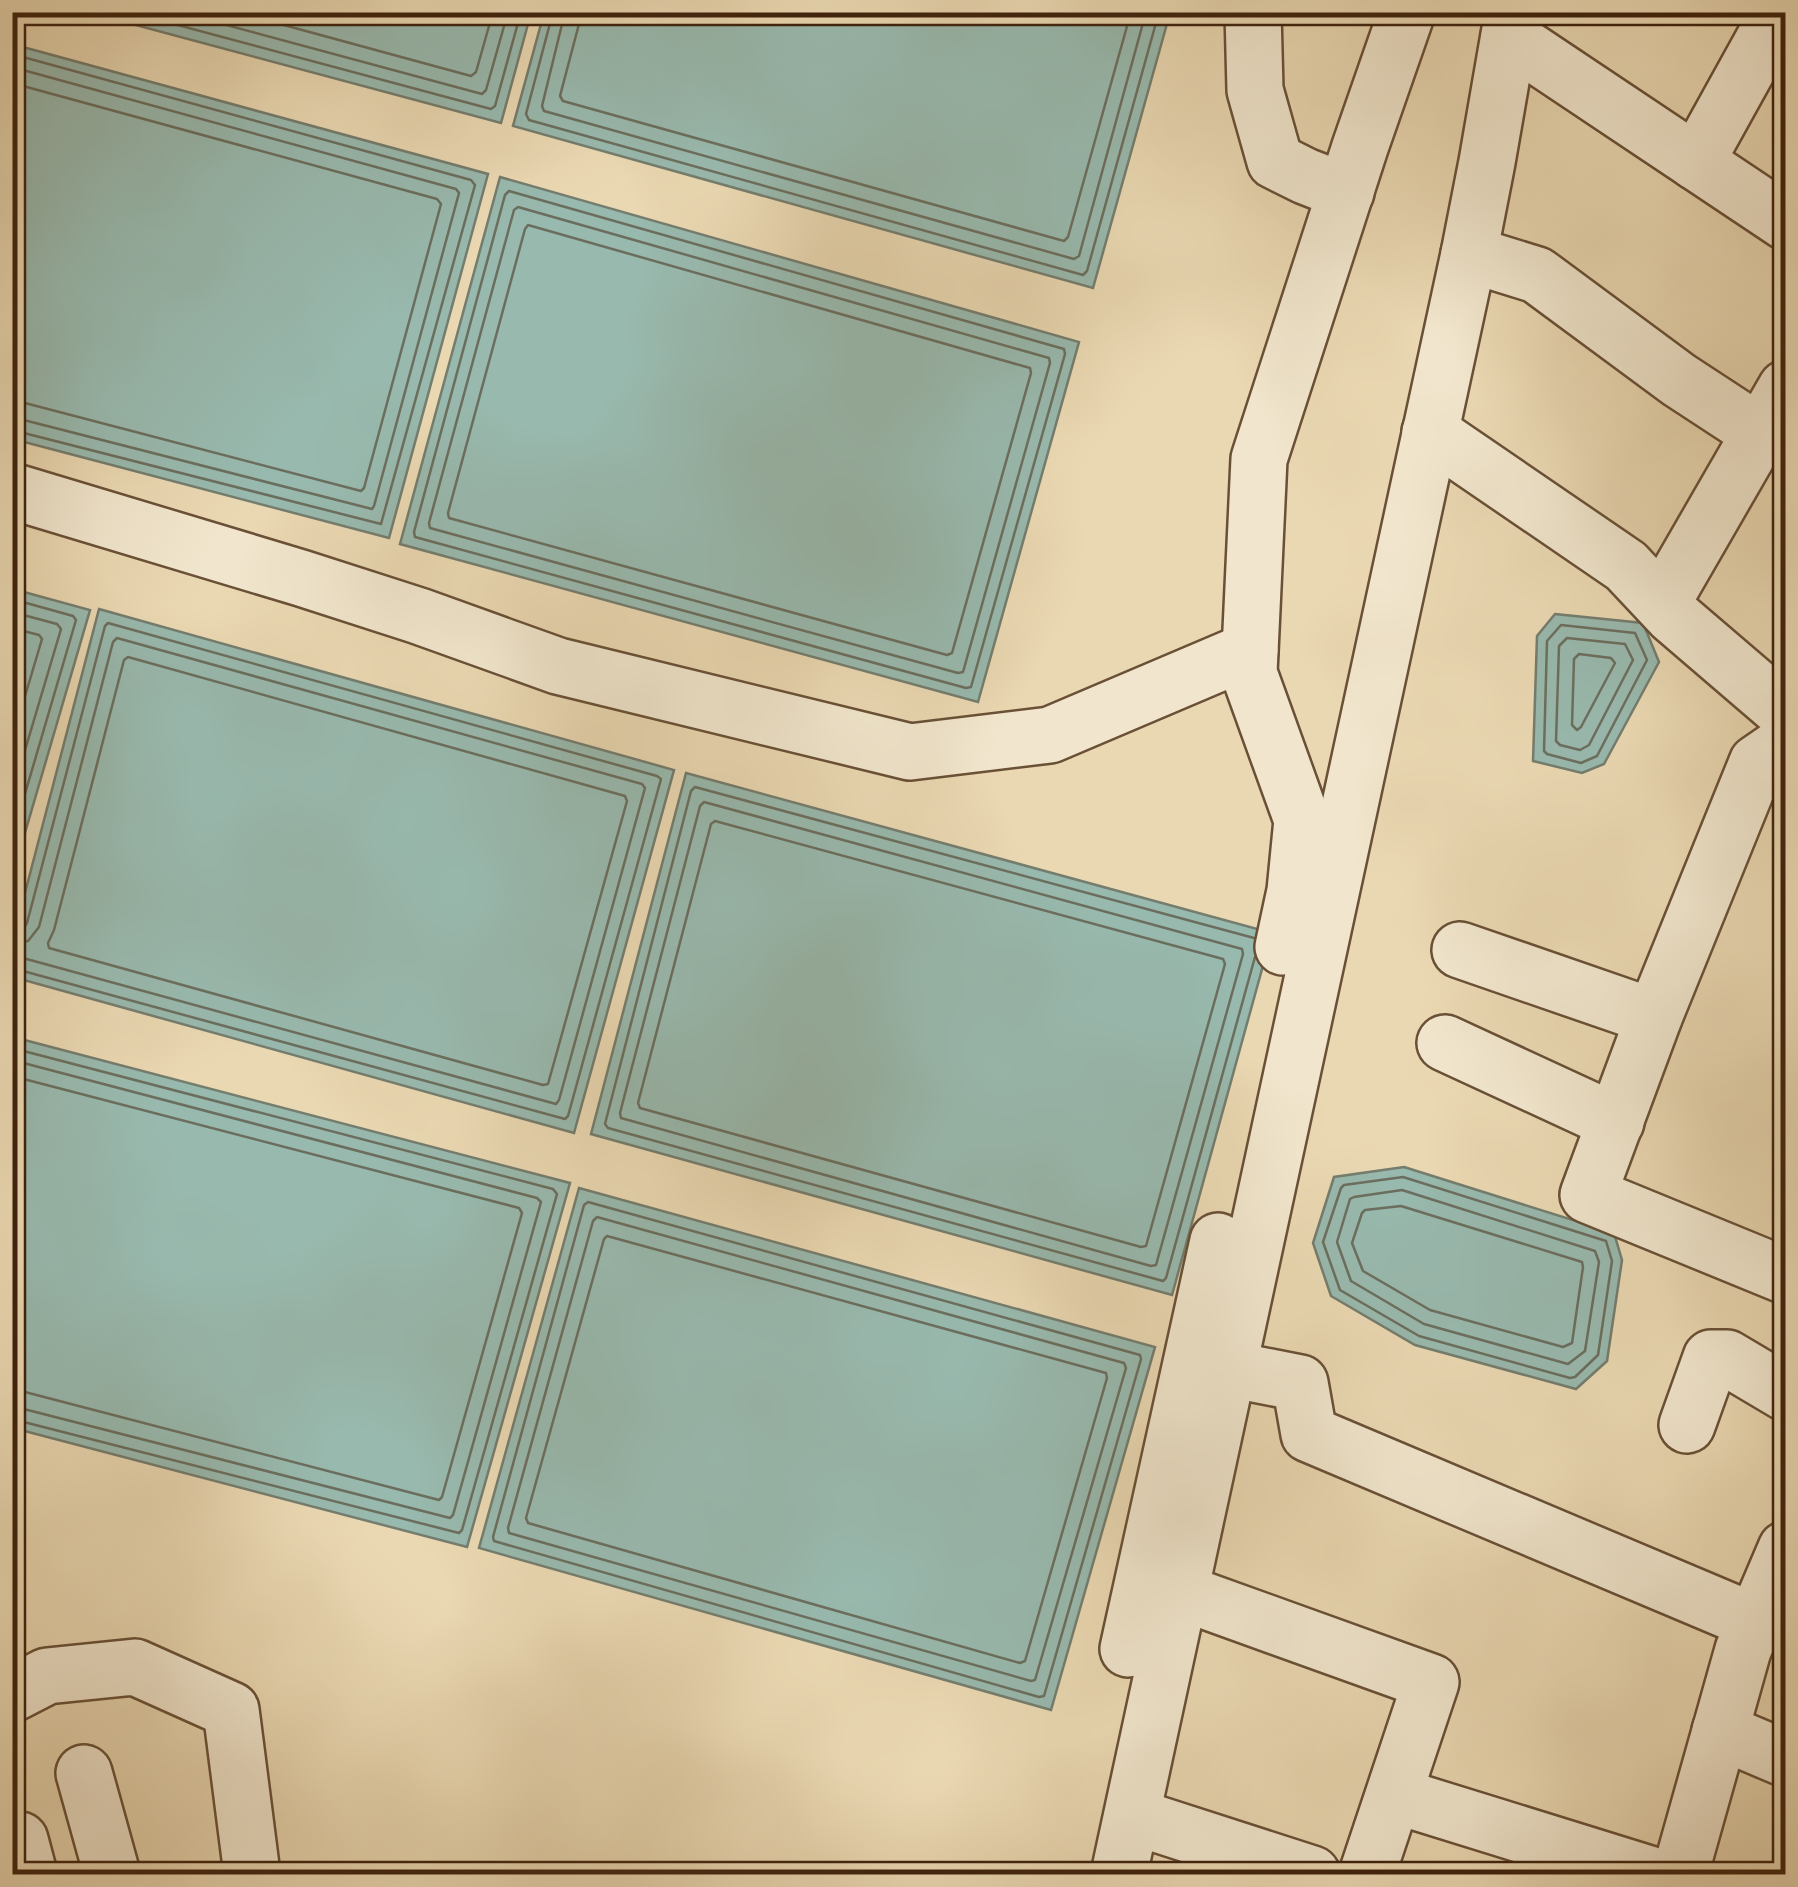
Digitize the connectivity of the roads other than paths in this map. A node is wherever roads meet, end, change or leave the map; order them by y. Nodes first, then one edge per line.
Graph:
1 (1253, 12) edge
2 (1407, 12) edge
3 (1780, 12) edge
4 (1511, 25) edge
5 (1696, 162) junction
6 (1346, 192) junction
7 (1786, 222) edge
8 (1468, 254) junction
9 (1773, 411) edge
10 (1430, 432) junction
11 (12, 491) edge
12 (1662, 603) junction
13 (1250, 650) junction
14 (1786, 713) edge
15 (1786, 743) edge
16 (1460, 950) dead end
17 (1654, 1017) junction
18 (1444, 1043) dead end
19 (1616, 1122) junction
20 (1786, 1276) edge
21 (1229, 1369) junction
22 (1786, 1393) edge
23 (1687, 1425) dead end
24 (1786, 1549) edge
25 (1181, 1592) junction
26 (1755, 1622) junction
27 (1128, 1648) dead end
28 (12, 1694) edge
29 (1720, 1731) junction
30 (1786, 1759) edge
31 (84, 1773) dead end
32 (1394, 1795) junction
33 (1132, 1816) junction
34 (112, 1874) edge
35 (252, 1874) edge
36 (1119, 1874) edge
37 (1312, 1874) edge
38 (1367, 1874) edge
39 (1649, 1874) edge
40 (1680, 1874) edge

1 - 6 street
2 - 6 street
3 - 5 street
4 - 5 street
4 - 8 street
5 - 7 street
6 - 13 street
8 - 9 street
8 - 10 street
9 - 12 street
10 - 12 street
10 - 21 street
11 - 13 street
12 - 14 street
13 - 27 street
15 - 17 street
16 - 17 street
17 - 19 street
18 - 19 street
19 - 20 street
21 - 25 street
21 - 26 street
22 - 23 street
24 - 26 street
25 - 32 street
25 - 33 street
26 - 29 street
28 - 35 street
29 - 30 street
29 - 40 street
31 - 34 street
32 - 38 street
32 - 39 street
33 - 36 street
33 - 37 street

